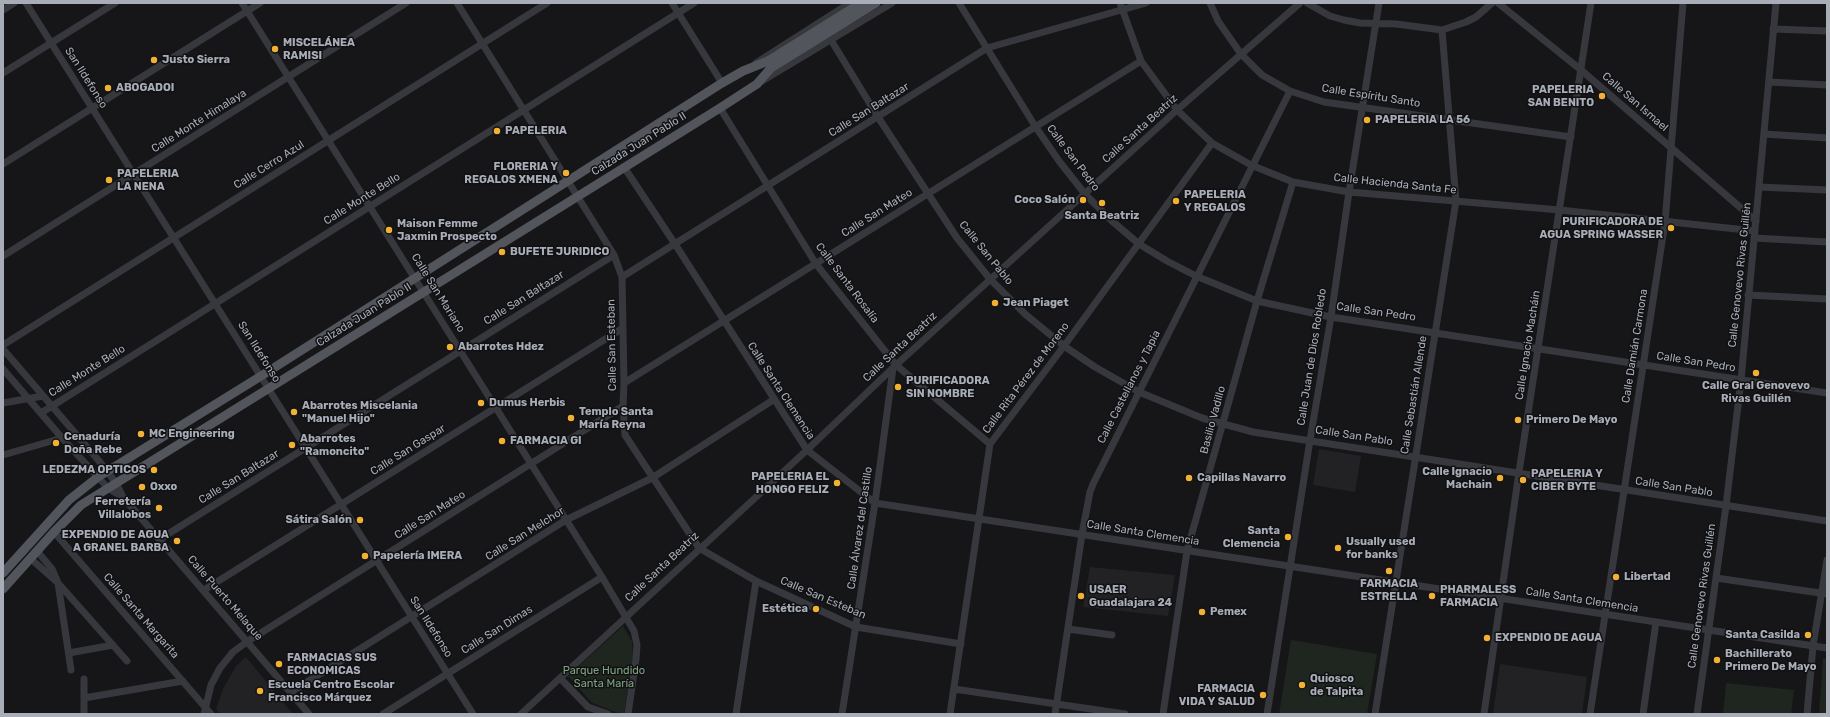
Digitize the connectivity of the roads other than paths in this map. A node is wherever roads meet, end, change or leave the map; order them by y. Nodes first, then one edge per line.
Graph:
1 (14, 3) edge
2 (26, 3) edge
3 (115, 3) edge
4 (242, 3) edge
5 (260, 3) edge
6 (406, 3) edge
7 (457, 3) edge
8 (546, 3) edge
9 (672, 3) edge
10 (694, 3) edge
11 (850, 3) edge
12 (861, 3) edge
13 (876, 3) edge
14 (892, 3) edge
15 (959, 3) edge
16 (1146, 3) edge
17 (1210, 3) edge
18 (1300, 3) edge
19 (1308, 3) edge
20 (1379, 3) edge
21 (1492, 3) edge
22 (1498, 3) edge
23 (1591, 3) edge
24 (1684, 3) edge
25 (1776, 3) edge
26 (1121, 6) edge
27 (3, 10) edge
28 (247, 11) junction
29 (678, 13) junction
30 (1376, 24) junction
31 (1774, 29) junction
32 (1442, 30) junction
33 (1827, 31) edge
34 (812, 38) junction
35 (831, 40) junction
36 (51, 43) junction
37 (483, 43) junction
38 (987, 48) junction
39 (1241, 54) junction
40 (1141, 61) junction
41 (1581, 70) junction
42 (744, 71) junction
43 (3, 73) edge
44 (289, 76) junction
45 (1769, 82) junction
46 (722, 83) junction
47 (757, 84) junction
48 (1827, 85) edge
49 (1290, 90) junction
50 (1362, 107) junction
51 (93, 108) junction
52 (720, 108) junction
53 (524, 110) junction
54 (1177, 110) junction
55 (878, 116) junction
56 (1450, 119) junction
57 (1035, 126) junction
58 (1764, 134) junction
59 (1571, 137) junction
60 (1827, 138) edge
61 (329, 140) junction
62 (1212, 143) junction
63 (1671, 148) junction
64 (3, 164) edge
65 (1251, 166) junction
66 (624, 167) junction
67 (134, 175) junction
68 (568, 181) junction
69 (1293, 182) junction
70 (768, 186) junction
71 (1759, 186) junction
72 (1827, 190) edge
73 (1348, 192) junction
74 (928, 194) junction
75 (1085, 194) junction
76 (578, 196) junction
77 (1456, 201) junction
78 (370, 207) junction
79 (1560, 210) junction
80 (1756, 221) junction
81 (1665, 222) junction
82 (1755, 231) junction
83 (174, 238) junction
84 (1754, 238) junction
85 (1827, 242) edge
86 (675, 244) junction
87 (1139, 244) junction
88 (614, 255) junction
89 (3, 256) edge
90 (816, 264) junction
91 (1196, 276) junction
92 (622, 277) junction
93 (415, 278) junction
94 (990, 279) junction
95 (424, 292) junction
96 (1748, 295) junction
97 (1827, 299) edge
98 (1257, 301) junction
99 (216, 304) junction
100 (1331, 316) junction
101 (724, 321) junction
102 (623, 328) junction
103 (1434, 332) junction
104 (3, 345) edge
105 (1064, 346) junction
106 (1539, 348) junction
107 (3, 349) edge
108 (461, 351) junction
109 (1643, 364) junction
110 (894, 366) junction
111 (3, 369) edge
112 (262, 376) junction
113 (1740, 380) junction
114 (624, 383) junction
115 (269, 388) junction
116 (1139, 392) junction
117 (1827, 393) edge
118 (43, 396) junction
119 (28, 399) junction
120 (773, 400) junction
121 (3, 403) edge
122 (52, 406) junction
123 (623, 406) junction
124 (496, 407) junction
125 (41, 414) junction
126 (1223, 425) junction
127 (62, 438) junction
128 (1310, 440) junction
129 (990, 444) junction
130 (307, 448) junction
131 (806, 450) junction
132 (3, 455) edge
133 (1415, 456) junction
134 (531, 464) junction
135 (107, 471) junction
136 (1519, 472) junction
137 (98, 477) junction
138 (652, 478) junction
139 (112, 486) junction
140 (1624, 490) junction
141 (875, 503) junction
142 (342, 505) junction
143 (1726, 506) junction
144 (979, 519) junction
145 (566, 520) junction
146 (1827, 521) edge
147 (54, 532) junction
148 (1082, 534) junction
149 (160, 539) junction
150 (699, 548) junction
151 (37, 551) junction
152 (1188, 551) junction
153 (30, 558) junction
154 (1827, 560) edge
155 (378, 561) junction
156 (1291, 566) junction
157 (3, 573) edge
158 (602, 577) junction
159 (1716, 578) junction
160 (756, 581) junction
161 (1396, 582) junction
162 (58, 583) junction
163 (3, 590) edge
164 (204, 590) junction
165 (1824, 594) edge
166 (1501, 599) junction
167 (1605, 614) junction
168 (625, 616) junction
169 (412, 617) junction
170 (1656, 622) junction
171 (856, 627) junction
172 (1068, 629) junction
173 (1708, 630) junction
174 (1112, 635) dead end
175 (248, 641) junction
176 (961, 644) junction
177 (113, 645) junction
178 (1813, 646) junction
179 (1827, 648) edge
180 (69, 653) junction
181 (127, 661) dead end
182 (71, 670) dead end
183 (448, 674) junction
184 (560, 678) junction
185 (84, 679) dead end
186 (182, 681) junction
187 (954, 689) junction
188 (291, 692) junction
189 (84, 698) junction
190 (1056, 704) junction
191 (205, 711) edge
192 (84, 714) edge
193 (211, 714) edge
194 (309, 714) edge
195 (383, 714) edge
196 (473, 714) edge
197 (521, 714) edge
198 (608, 714) edge
199 (628, 714) edge
200 (736, 714) edge
201 (842, 714) edge
202 (950, 714) edge
203 (1055, 714) edge
204 (1125, 714) edge
205 (1163, 714) edge
206 (1267, 714) edge
207 (1375, 714) edge
208 (1484, 714) edge
209 (1590, 714) edge
210 (1643, 714) edge
211 (1697, 714) edge
212 (1807, 714) edge

1 - 27 street
2 - 36 street, San Ildefonso
3 - 36 street
4 - 28 street, Calle San Mariano
5 - 28 street
6 - 44 street, Calle Monte Himalaya
7 - 37 street, Calle San Esteban
8 - 37 street, Calle Cerro Azul
9 - 29 street
10 - 29 street, Calle Monte Bello
11 - 42 street, Calzada Juan Pablo II
12 - 34 main road, Calzada Juan Pablo II
13 - 34 main road, Calzada Juan Pablo II
14 - 35 street, Calzada Juan Pablo II
15 - 38 street, Calle San Pedro
16 - 26 street, Calle San Baltazar
17 - 39 street, Calle Espíritu Santo
18 - 39 street, Calle Santa Beatriz
19 - 30 street
20 - 30 street, Calle Juan de Dios Robledo
21 - 32 street
22 - 41 street, Calle San Ismael
23 - 41 street, Calle Ignacio Macháin
24 - 63 street, Calle Damián Carmona
25 - 31 street, Calle Genovevo Rivas Guillén
26 - 38 street, Calle San Baltazar
26 - 40 street, Calle Hacienda Santa Fe
28 - 44 street, Calle San Mariano
28 - 51 street
29 - 46 street
29 - 53 street, Calle Monte Bello
30 - 32 street
30 - 50 street, Calle Juan de Dios Robledo
31 - 33 street
31 - 45 street, Calle Genovevo Rivas Guillén
32 - 56 street, Calle Sebastián Allende
34 - 42 main road, Calzada Juan Pablo II
34 - 47 main road, Calzada Juan Pablo II
35 - 47 street, Calzada Juan Pablo II
35 - 55 street, Calle San Pablo
36 - 43 street
36 - 51 street, San Ildefonso
37 - 53 street, Calle San Esteban
37 - 61 street, Calle Cerro Azul
38 - 55 street, Calle San Baltazar
38 - 57 street, Calle San Pedro
39 - 49 street, Calle Espíritu Santo
39 - 54 street, Calle Santa Beatriz
40 - 54 street, Calle Hacienda Santa Fe
40 - 57 street, Calle San Mateo
41 - 59 street, Calle Ignacio Macháin
41 - 63 street, Calle San Ismael
42 - 46 main road, Calzada Juan Pablo II
44 - 61 street, Calle San Mariano
44 - 67 street, Calle Monte Himalaya
45 - 48 street
45 - 58 street, Calle Genovevo Rivas Guillén
46 - 68 main road, Calzada Juan Pablo II
47 - 52 main road, Calzada Juan Pablo II
49 - 50 street, Calle Espíritu Santo
49 - 65 street, Calle Castellanos y Tapia
50 - 56 street, Calle Espíritu Santo
50 - 73 street, Calle Juan de Dios Robledo
51 - 64 street
51 - 67 street, San Ildefonso
52 - 66 main road, Calzada Juan Pablo II
52 - 70 street, Calle Santa Rosalía
53 - 68 street, Calle San Esteban
53 - 78 street, Calle Monte Bello
54 - 62 street, Calle Hacienda Santa Fe
54 - 75 street, Calle Santa Beatriz
55 - 70 street, Calle San Baltazar
55 - 74 street, Calle San Pablo
56 - 59 street, Calle Espíritu Santo
56 - 77 street, Calle Sebastián Allende
57 - 74 street, Calle San Mateo
57 - 75 street, Calle San Pedro
58 - 60 street
58 - 71 street, Calle Genovevo Rivas Guillén
59 - 79 street, Calle Ignacio Macháin
61 - 78 street, Calle San Mariano
61 - 83 street, Calle Cerro Azul
62 - 65 street, Calle Hacienda Santa Fe
62 - 87 street, Calle Rita Pérez de Moreno
63 - 80 street, Calle San Ismael
63 - 81 street, Calle Damián Carmona
65 - 69 street, Calle Hacienda Santa Fe
65 - 91 street, Calle Castellanos y Tapia
66 - 76 main road, Calzada Juan Pablo II
66 - 86 street, Calle Santa Clemencia
67 - 83 street, San Ildefonso
67 - 89 street, Calle Monte Himalaya
68 - 76 street, Calle San Esteban
68 - 93 main road, Calzada Juan Pablo II
69 - 73 street, Calle Hacienda Santa Fe
69 - 98 street, Basilio Vadillo
70 - 86 street, Calle San Baltazar
70 - 90 street, Calle Santa Rosalía
71 - 72 street
71 - 80 street, Calle Genovevo Rivas Guillén
73 - 77 street, Calle Hacienda Santa Fe
73 - 100 street, Calle Juan de Dios Robledo
74 - 90 street, Calle San Mateo
74 - 94 street, Calle San Pablo
75 - 87 street, Calle San Pedro
75 - 94 street, Calle Santa Beatriz
76 - 88 street, Calle San Esteban
76 - 95 main road, Calzada Juan Pablo II
77 - 79 street, Calle Hacienda Santa Fe
77 - 103 street, Calle Sebastián Allende
78 - 93 street, Calle San Mariano
78 - 99 street, Calle Monte Bello
79 - 81 street, Calle Hacienda Santa Fe
79 - 106 street, Calle Ignacio Macháin
80 - 82 street, Calle Genovevo Rivas Guillén
81 - 82 street, Calle Hacienda Santa Fe
81 - 109 street, Calle Damián Carmona
82 - 84 street, Calle Genovevo Rivas Guillén
83 - 99 street, San Ildefonso
83 - 104 street, Calle Cerro Azul
84 - 85 street
84 - 96 street, Calle Genovevo Rivas Guillén
86 - 92 street, Calle San Baltazar
86 - 101 street, Calle Santa Clemencia
87 - 91 street, Calle San Pedro
87 - 105 street, Calle Rita Pérez de Moreno
88 - 92 street, Calle San Esteban
88 - 108 street, Calle San Baltazar
90 - 101 street, Calle San Mateo
90 - 110 street, Calle Santa Rosalía
91 - 98 street, Calle San Pedro
91 - 116 street, Calle Castellanos y Tapia
92 - 102 street, Calle San Esteban
93 - 95 street, Calle San Mariano
93 - 112 main road, Calzada Juan Pablo II
94 - 105 street, Calle San Pablo
94 - 110 street, Calle Santa Beatriz
95 - 108 street, Calle San Mariano
95 - 115 main road, Calzada Juan Pablo II
96 - 97 street
96 - 113 street, Calle Genovevo Rivas Guillén
98 - 100 street, Calle San Pedro
98 - 126 street, Basilio Vadillo
99 - 112 street, San Ildefonso
99 - 122 street, Calle Monte Bello
100 - 103 street, Calle San Pedro
100 - 128 street, Calle Juan de Dios Robledo
101 - 114 street, Calle San Mateo
101 - 120 street, Calle Santa Clemencia
102 - 114 street, Calle San Esteban
102 - 124 street, Calle San Gaspar
103 - 106 street, Calle San Pedro
103 - 133 street, Calle Sebastián Allende
105 - 116 street, Calle San Pablo
105 - 129 street, Calle Rita Pérez de Moreno
106 - 109 street, Calle San Pedro
106 - 136 street, Calle Ignacio Macháin
107 - 118 street, Calle Puerto Melaque
108 - 124 street, Calle San Mariano
108 - 130 street, Calle San Baltazar
109 - 113 street, Calle San Pedro
109 - 140 street, Calle Damián Carmona
110 - 129 street, Calle Santa Rosalía
110 - 131 street, Calle Santa Beatriz
110 - 141 street, Calle Álvarez del Castillo
111 - 119 street, Calle Puerto Melaque
112 - 115 street, San Ildefonso
112 - 135 main road, Calzada Juan Pablo II
113 - 117 street, Calle San Pedro
113 - 143 street, Calle Genovevo Rivas Guillén
114 - 123 street, Calle San Esteban
115 - 130 street, San Ildefonso
115 - 139 main road, Calzada Juan Pablo II
116 - 126 street, Calle San Pablo
116 - 148 street, Calle Castellanos y Tapia
118 - 119 street, Calle Monte Bello
118 - 122 street, Calle Puerto Melaque
119 - 121 street, Calle Monte Bello
119 - 125 street, Calle Puerto Melaque
120 - 131 street, Calle Santa Clemencia
120 - 138 street, Calle San Melchor
122 - 125 street, Calle Monte Bello
122 - 135 street, Calle Puerto Melaque
123 - 134 street, Calle San Mateo
123 - 138 street, Calle San Esteban
124 - 134 street, Calle San Mariano
124 - 142 street, Calle San Gaspar
125 - 127 street, Calle Puerto Melaque
126 - 128 street, Calle San Pablo
126 - 152 street, Basilio Vadillo
127 - 132 street
127 - 137 street, Calle Puerto Melaque
128 - 133 street, Calle San Pablo
128 - 156 street, Calle Juan de Dios Robledo
129 - 144 street, Calle Rita Pérez de Moreno
130 - 142 street, San Ildefonso
130 - 149 street, Calle San Baltazar
131 - 141 street, Calle Santa Clemencia
131 - 150 street, Calle Santa Beatriz
133 - 136 street, Calle San Pablo
133 - 161 street, Calle Sebastián Allende
134 - 145 street, Calle San Mariano
134 - 155 street, Calle San Mateo
135 - 137 main road, Calzada Juan Pablo II
135 - 139 street, Calle Puerto Melaque
136 - 140 street, Calle San Pablo
136 - 166 street, Calle Ignacio Macháin
137 - 139 street, Calle Puerto Melaque
137 - 157 main road, Calzada Juan Pablo II
138 - 145 street, Calle San Melchor
138 - 150 street, Calle San Esteban
139 - 147 main road, Calzada Juan Pablo II
139 - 149 street, Calle Puerto Melaque
140 - 143 street, Calle San Pablo
140 - 167 street, Calle Damián Carmona
141 - 144 street, Calle Santa Clemencia
141 - 171 street, Calle Álvarez del Castillo
142 - 155 street, San Ildefonso
142 - 164 street, Calle San Gaspar
143 - 146 street, Calle San Pablo
143 - 159 street, Calle Genovevo Rivas Guillén
144 - 148 street, Calle Santa Clemencia
144 - 176 street, Calle Rita Pérez de Moreno
145 - 158 street, Calle San Mariano
145 - 169 street, Calle San Melchor
147 - 151 main road, Calzada Juan Pablo II
147 - 186 street, Calle Santa Margarita
148 - 152 street, Calle Santa Clemencia
148 - 172 street, Calle Castellanos y Tapia
149 - 164 street, Calle Puerto Melaque
150 - 160 street, Calle San Esteban
150 - 168 street, Calle Santa Beatriz
151 - 153 main road, Calzada Juan Pablo II
151 - 162 street
152 - 156 street, Calle Santa Clemencia
152 - 205 street, Basilio Vadillo
153 - 162 street
153 - 163 main road, Calzada Juan Pablo II
154 - 165 street
155 - 169 street, San Ildefonso
155 - 175 street, Calle San Mateo
156 - 161 street, Calle Santa Clemencia
156 - 206 street, Calle Juan de Dios Robledo
158 - 168 street, Calle San Mariano
158 - 183 street, Calle San Dimas
159 - 165 street
159 - 173 street, Calle Genovevo Rivas Guillén
160 - 171 street, Calle San Esteban
160 - 200 street
161 - 166 street, Calle Santa Clemencia
161 - 207 street, Calle Sebastián Allende
162 - 177 street
162 - 180 street
164 - 175 street, Calle Puerto Melaque
165 - 178 street
166 - 167 street, Calle Santa Clemencia
166 - 208 street, Calle Ignacio Macháin
167 - 170 street, Calle Santa Clemencia
167 - 209 street, Calle Damián Carmona
168 - 184 street, Calle Santa Beatriz
168 - 199 street, Calle San Mariano
169 - 183 street, San Ildefonso
169 - 188 street, Calle San Melchor
170 - 173 street, Calle Santa Clemencia
170 - 210 street
171 - 176 street, Calle San Esteban
171 - 201 street, Calle Álvarez del Castillo
172 - 174 street
172 - 190 street, Calle Castellanos y Tapia
173 - 178 street, Calle Santa Clemencia
173 - 211 street, Calle Genovevo Rivas Guillén
175 - 188 street, Calle Puerto Melaque
175 - 191 street, Calle San Mateo
176 - 187 street, Calle Rita Pérez de Moreno
177 - 180 street
177 - 181 street
178 - 179 street, Calle Santa Clemencia
178 - 212 street
180 - 182 street
183 - 195 street, Calle San Dimas
183 - 196 street, San Ildefonso
184 - 197 street, Calle Santa Beatriz
184 - 198 street
185 - 189 street
186 - 189 street
186 - 191 street, Calle Santa Margarita
187 - 190 street
187 - 202 street, Calle Rita Pérez de Moreno
188 - 194 street, Calle Puerto Melaque
189 - 192 street
190 - 203 street, Calle Castellanos y Tapia
190 - 204 street
191 - 193 street, Calle Santa Margarita

